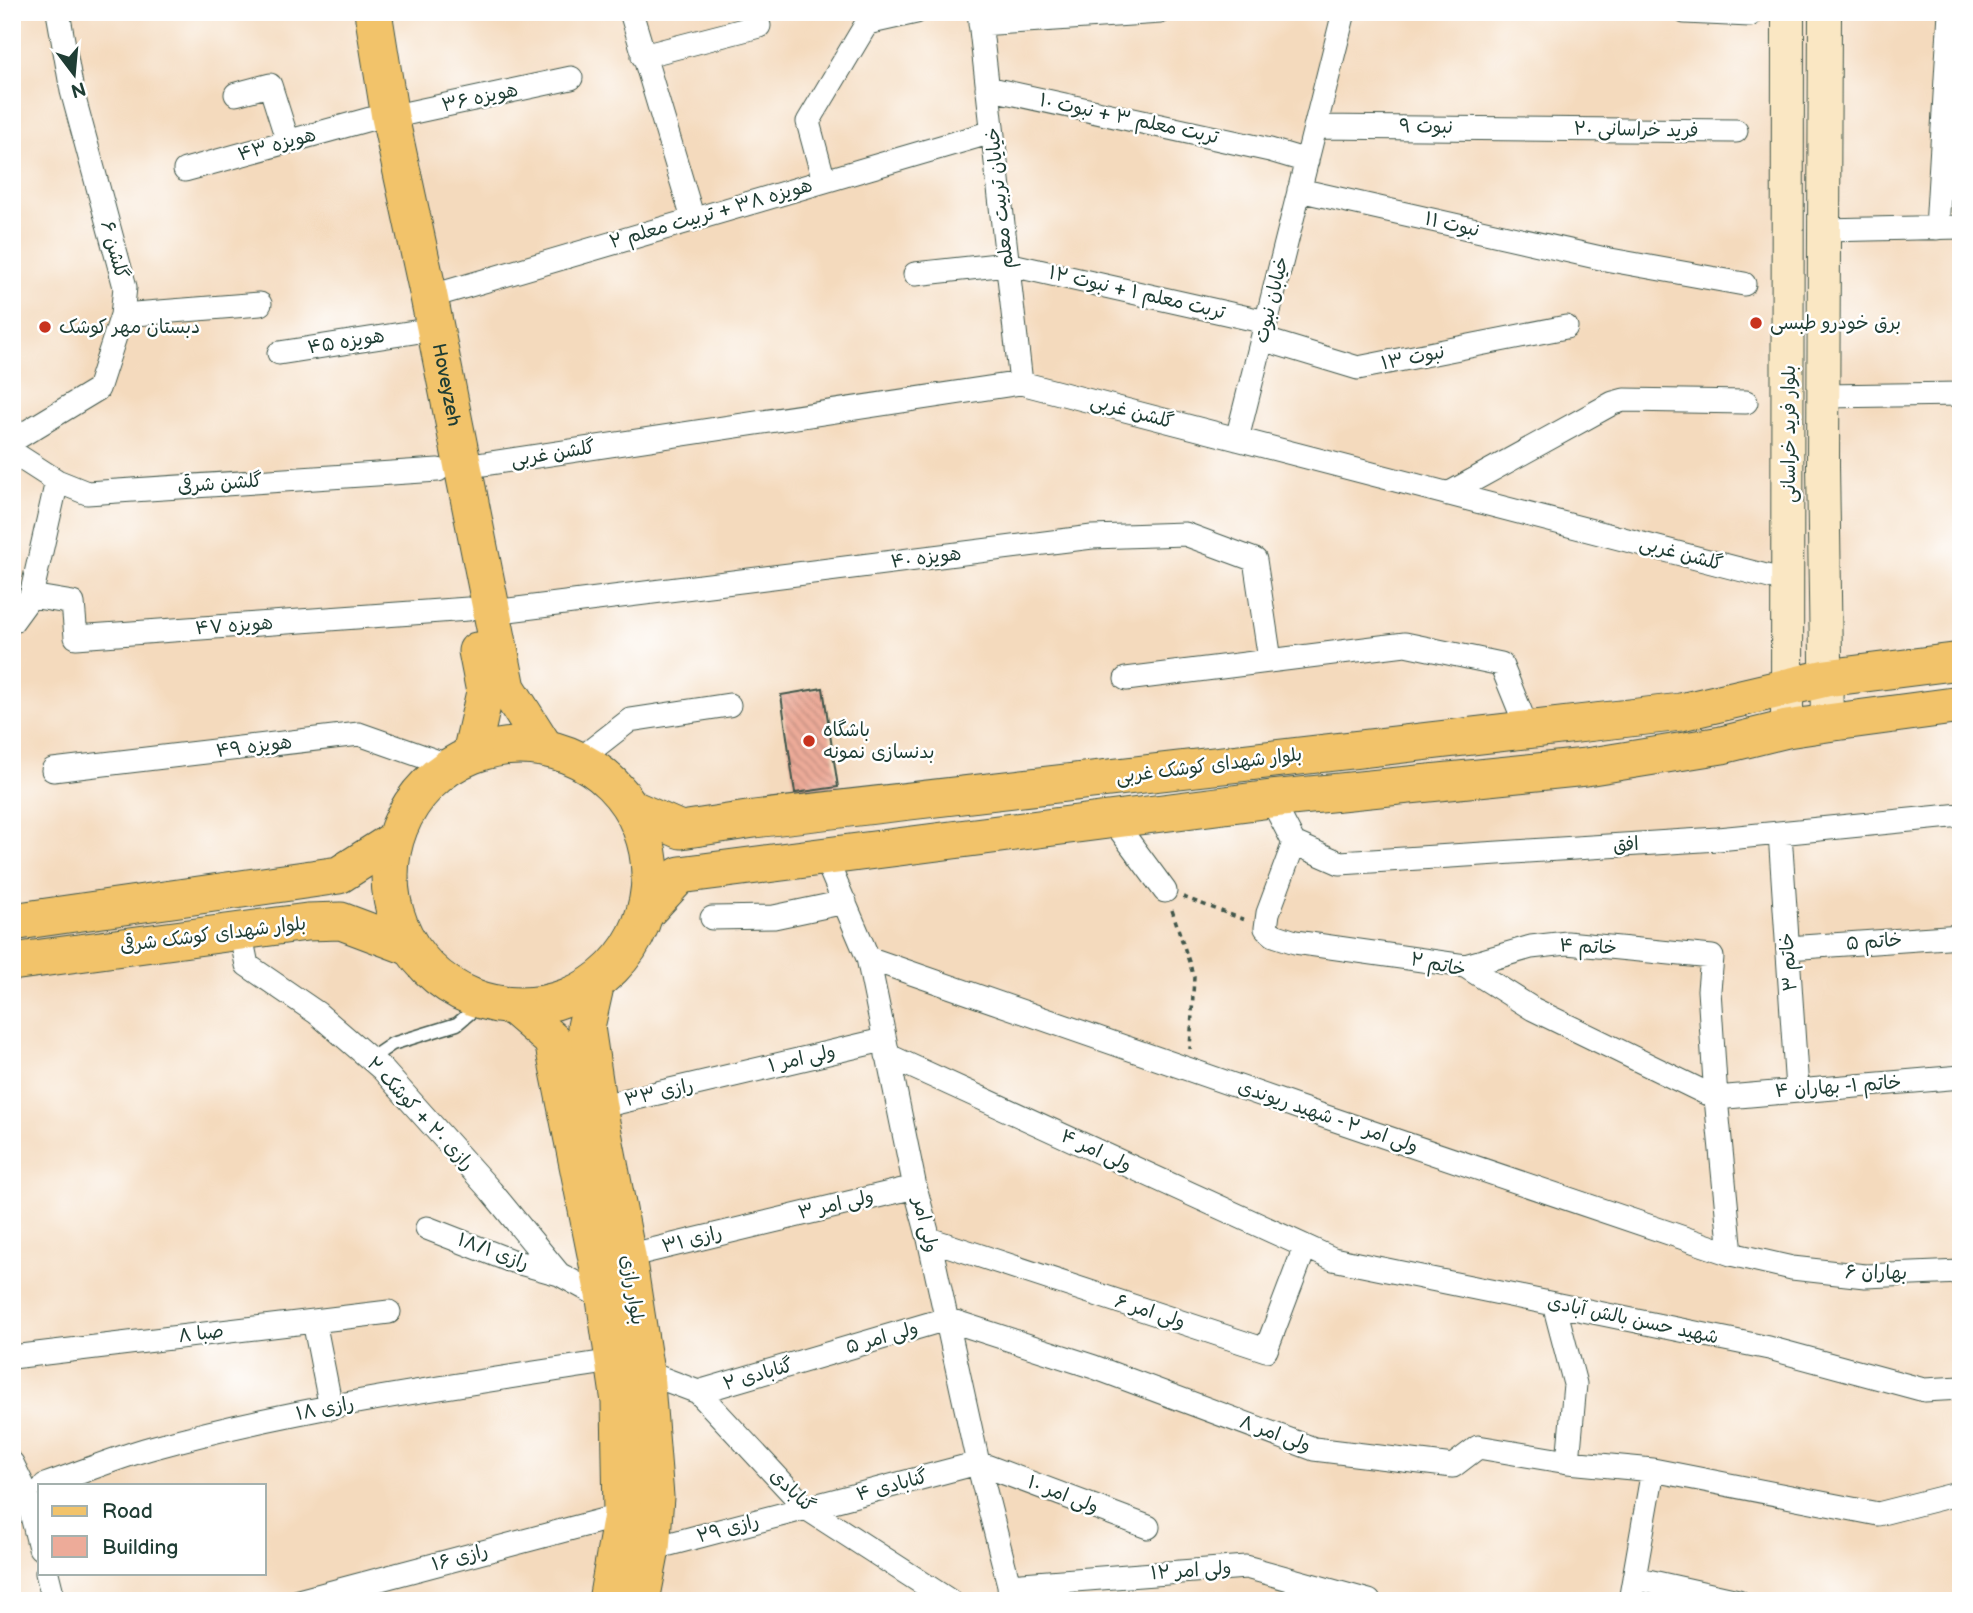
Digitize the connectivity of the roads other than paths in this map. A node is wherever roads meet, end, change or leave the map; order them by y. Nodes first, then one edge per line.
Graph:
1 (58, 12) edge
2 (348, 12) edge
3 (373, 12) edge
4 (631, 12) edge
5 (916, 12) edge
6 (1160, 12) edge
7 (1344, 12) edge
8 (1685, 12) edge
9 (1788, 12) edge
10 (1825, 12) edge
11 (1950, 12) edge
12 (1750, 15) dead end
13 (979, 18) edge
14 (759, 26) dead end
15 (642, 56) junction
16 (571, 78) dead end
17 (987, 88) junction
18 (236, 94) dead end
19 (380, 118) junction
20 (1315, 127) junction
21 (1537, 128) joint
22 (1736, 131) dead end
23 (992, 132) junction
24 (1952, 139) edge
25 (288, 142) junction
26 (1307, 161) junction
27 (185, 170) dead end
28 (824, 181) junction
29 (1299, 190) junction
30 (693, 219) junction
31 (1961, 227) edge
32 (1937, 228) junction
33 (1824, 230) junction
34 (1007, 264) junction
35 (915, 274) dead end
36 (1744, 284) dead end
37 (429, 296) junction
38 (260, 304) dead end
39 (122, 315) junction
40 (1566, 327) dead end
41 (1264, 330) junction
42 (414, 332) junction
43 (279, 353) dead end
44 (1021, 383) junction
45 (1961, 394) edge
46 (1824, 396) junction
47 (1746, 402) dead end
48 (1237, 439) junction
49 (12, 442) edge
50 (12, 453) edge
51 (1789, 463) junction
52 (1824, 465) junction
53 (451, 469) junction
54 (57, 481) junction
55 (1448, 494) junction
56 (1789, 582) junction
57 (31, 596) junction
58 (480, 611) junction
59 (12, 622) edge
60 (1270, 660) junction
61 (1961, 661) edge
62 (1826, 678) junction
63 (1126, 679) dead end
64 (1787, 686) junction
65 (729, 705) dead end
66 (1961, 705) edge
67 (1578, 723) junction
68 (1827, 723) junction
69 (1527, 728) junction
70 (1787, 729) junction
71 (545, 748) junction
72 (460, 760) junction
73 (580, 760) junction
74 (1586, 767) junction
75 (52, 770) dead end
76 (1271, 799) junction
77 (633, 809) junction
78 (1961, 815) edge
79 (1112, 819) junction
80 (1780, 833) junction
81 (394, 840) junction
82 (1294, 843) junction
83 (824, 855) junction
84 (339, 875) junction
85 (1166, 891) road end
86 (845, 902) junction
87 (646, 912) junction
88 (712, 918) dead end
89 (341, 921) junction
90 (12, 922) edge
91 (240, 931) junction
92 (1961, 936) edge
93 (410, 947) junction
94 (1788, 948) junction
95 (868, 958) junction
96 (12, 962) edge
97 (1465, 966) junction
98 (597, 982) junction
99 (500, 1006) junction
100 (885, 1047) junction
101 (370, 1059) junction
102 (1961, 1077) edge
103 (721, 1078) joint
104 (1797, 1090) junction
105 (1716, 1098) junction
106 (598, 1107) junction
107 (915, 1186) junction
108 (757, 1224) joint
109 (427, 1228) dead end
110 (929, 1239) junction
111 (1305, 1247) junction
112 (1731, 1254) junction
113 (628, 1256) junction
114 (1792, 1268) joint
115 (1961, 1272) edge
116 (559, 1274) junction
117 (605, 1299) junction
118 (1554, 1304) junction
119 (389, 1312) dead end
120 (946, 1319) junction
121 (314, 1321) junction
122 (12, 1357) edge
123 (818, 1357) joint
124 (629, 1366) junction
125 (1961, 1388) edge
126 (698, 1392) junction
127 (331, 1408) junction
128 (1567, 1462) junction
129 (12, 1463) edge
130 (978, 1463) junction
131 (1653, 1470) junction
132 (46, 1484) edge
133 (31, 1489) edge
134 (1961, 1493) edge
135 (806, 1508) junction
136 (622, 1515) junction
137 (1148, 1527) dead end
138 (38, 1535) edge
139 (651, 1549) junction
140 (47, 1574) edge
141 (1632, 1589) edge
142 (1009, 1593) edge
143 (54, 1601) edge
144 (298, 1601) edge
145 (607, 1601) edge
146 (641, 1601) edge
147 (950, 1601) edge
148 (1369, 1601) edge
149 (1738, 1601) edge

1 - 39 street, گلشن ۶
2 - 19 main road, Hoveyzeh
3 - 19 main road, Hoveyzeh
4 - 15 street
5 - 28 street
6 - 13 street
7 - 20 street, خیابان نبوت
8 - 12 street
9 - 51 street, بلوار فرید خراسانی
10 - 33 street, بلوار فرید خراسانی
11 - 24 street
13 - 17 street, خیایان تربیت معلم
14 - 15 street
15 - 30 street
16 - 19 street, هویزه ۳۶
17 - 23 street, خیایان تربیت معلم
17 - 26 street, تربت معلم ۳ + نبوت ۱۰
18 - 25 street
19 - 25 street, هویزه ۴۳
19 - 37 main road, Hoveyzeh
19 - 42 main road, Hoveyzeh
20 - 21 street, نبوت ۹
20 - 26 street, خیابان نبوت
21 - 22 street, فرید خراسانی ۲۰
23 - 28 street, هویزه ۳۸ + تربیت معلم ۲
23 - 34 street, خیایان تربیت معلم
24 - 32 street
25 - 27 street, هویزه ۴۳
26 - 29 street, خیابان نبوت
28 - 30 street, هویزه ۳۸ + تربیت معلم ۲
29 - 36 street, نبوت ۱۱
29 - 41 street, خیابان نبوت
30 - 37 street, هویزه ۳۸ + تربیت معلم ۲
31 - 32 street
32 - 33 street
33 - 46 street, بلوار فرید خراسانی
34 - 35 street, تربت معلم ۱ + نبوت ۱۲
34 - 41 street, تربت معلم ۱ + نبوت ۱۲
34 - 44 street, خیایان تربیت معلم
37 - 53 main road, Hoveyzeh
38 - 39 street
39 - 49 street, گلشن ۶
40 - 41 street, نبوت ۱۳
41 - 48 street, خیابان نبوت
42 - 43 street, هویزه ۴۵
42 - 53 main road, Hoveyzeh
44 - 48 street, گلشن غربی
44 - 53 street, گلشن غربی
45 - 46 street
46 - 52 street, بلوار فرید خراسانی
47 - 55 street
48 - 55 street, گلشن غربی
50 - 54 street, گلشن شرقی
51 - 52 street
51 - 56 street, بلوار فرید خراسانی
52 - 62 street, بلوار فرید خراسانی
53 - 54 street, گلشن شرقی
53 - 58 main road, Hoveyzeh
54 - 57 street
55 - 56 street, گلشن غربی
56 - 64 street, بلوار فرید خراسانی
57 - 58 street, هویزه ۴۷
57 - 59 street
58 - 60 street, هویزه ۴۰
58 - 71 main road, Hoveyzeh
58 - 72 main road, Hoveyzeh
60 - 63 street
60 - 69 street
61 - 62 main road, بلوار شهدای کوشک غربی
62 - 64 main road, بلوار شهدای کوشک غربی
62 - 68 street, بلوار فرید خراسانی
64 - 67 main road, بلوار شهدای کوشک غربی
64 - 70 street, بلوار فرید خراسانی
65 - 73 street
66 - 68 main road
67 - 69 main road, بلوار شهدای کوشک غربی
67 - 74 main road
68 - 70 main road
69 - 77 main road, بلوار شهدای کوشک غربی
70 - 74 main road
71 - 72 main road
71 - 73 main road
72 - 75 street, هویزه ۴۹
72 - 81 main road
73 - 77 main road
74 - 76 main road
76 - 79 main road
76 - 82 street
77 - 87 main road
78 - 80 street, افق
79 - 83 main road
79 - 85 street
80 - 82 street, افق
80 - 94 street, خاتم ۳
81 - 84 main road, بلوار شهدای کوشک شرقی
81 - 93 main road
82 - 97 street, خاتم ۲
83 - 86 street, ولی امر
83 - 87 main road
84 - 89 main road
84 - 90 main road, بلوار شهدای کوشک شرقی
86 - 88 street
86 - 95 street, ولی امر
87 - 98 main road
89 - 91 main road, بلوار شهدای کوشک شرقی
89 - 93 main road, بلوار شهدای کوشک شرقی
91 - 96 main road, بلوار شهدای کوشک شرقی
91 - 101 street, رازی ۲۰ + کوشک ۲
92 - 94 street, خاتم ۵
93 - 99 main road, بلوار رازی
94 - 104 street, خاتم ۳
95 - 100 street, ولی امر
95 - 112 street, ولی امر ۲ - شهید ریوندی
97 - 105 street, خاتم ۲
97 - 105 street, خاتم ۴
98 - 99 main road
98 - 106 main road, بلوار رازی
99 - 101 lane
99 - 117 main road, بلوار رازی
100 - 103 street, ولی امر ۱
100 - 107 street, ولی امر
100 - 111 street, ولی امر ۴
101 - 116 street, رازی ۲۰ + کوشک ۲
102 - 104 street, خاتم ۱- بهاران ۴
103 - 106 street, رازی ۳۳
104 - 105 street, خاتم ۱- بهاران ۴
105 - 112 street
106 - 113 main road, بلوار رازی
107 - 108 street, ولی امر ۳
107 - 110 street, ولی امر
108 - 113 street, رازی ۳۱
109 - 116 street, رازی ۱۸/۱
110 - 111 street, ولی امر ۶
110 - 120 street, ولی امر
111 - 118 street, شهید حسن بالش آبادی
112 - 114 street, ولی امر ۲ - شهید ریوندی
113 - 124 main road, بلوار رازی
114 - 115 street, بهاران ۶
116 - 117 street, رازی ۲۰ + کوشک ۲
117 - 124 main road, بلوار رازی
118 - 125 street, شهید حسن بالش آبادی
118 - 128 street
119 - 121 street, صبا ۸
120 - 123 street, ولی امر ۵
120 - 128 street, ولی امر ۸
120 - 130 street, ولی امر
121 - 122 street, صبا ۸
121 - 127 street
123 - 126 street, گنابادی ۲
124 - 126 street, گنابادی
124 - 127 street, رازی ۱۸
124 - 136 main road, بلوار رازی
124 - 139 main road, بلوار رازی
126 - 135 street, گنابادی
127 - 132 street, رازی ۱۸
128 - 131 street, ولی امر ۸
129 - 133 street
130 - 135 street, گنابادی ۴
130 - 137 street, ولی امر ۱۰
130 - 142 street, ولی امر
131 - 134 street, ولی امر ۸
131 - 141 street
133 - 138 street
135 - 139 street, رازی ۲۹
135 - 147 street, گنابادی
136 - 144 street, رازی ۱۶
136 - 145 main road, بلوار رازی
139 - 146 main road, بلوار رازی
140 - 143 street
141 - 149 street
142 - 148 street, ولی امر ۱۲

